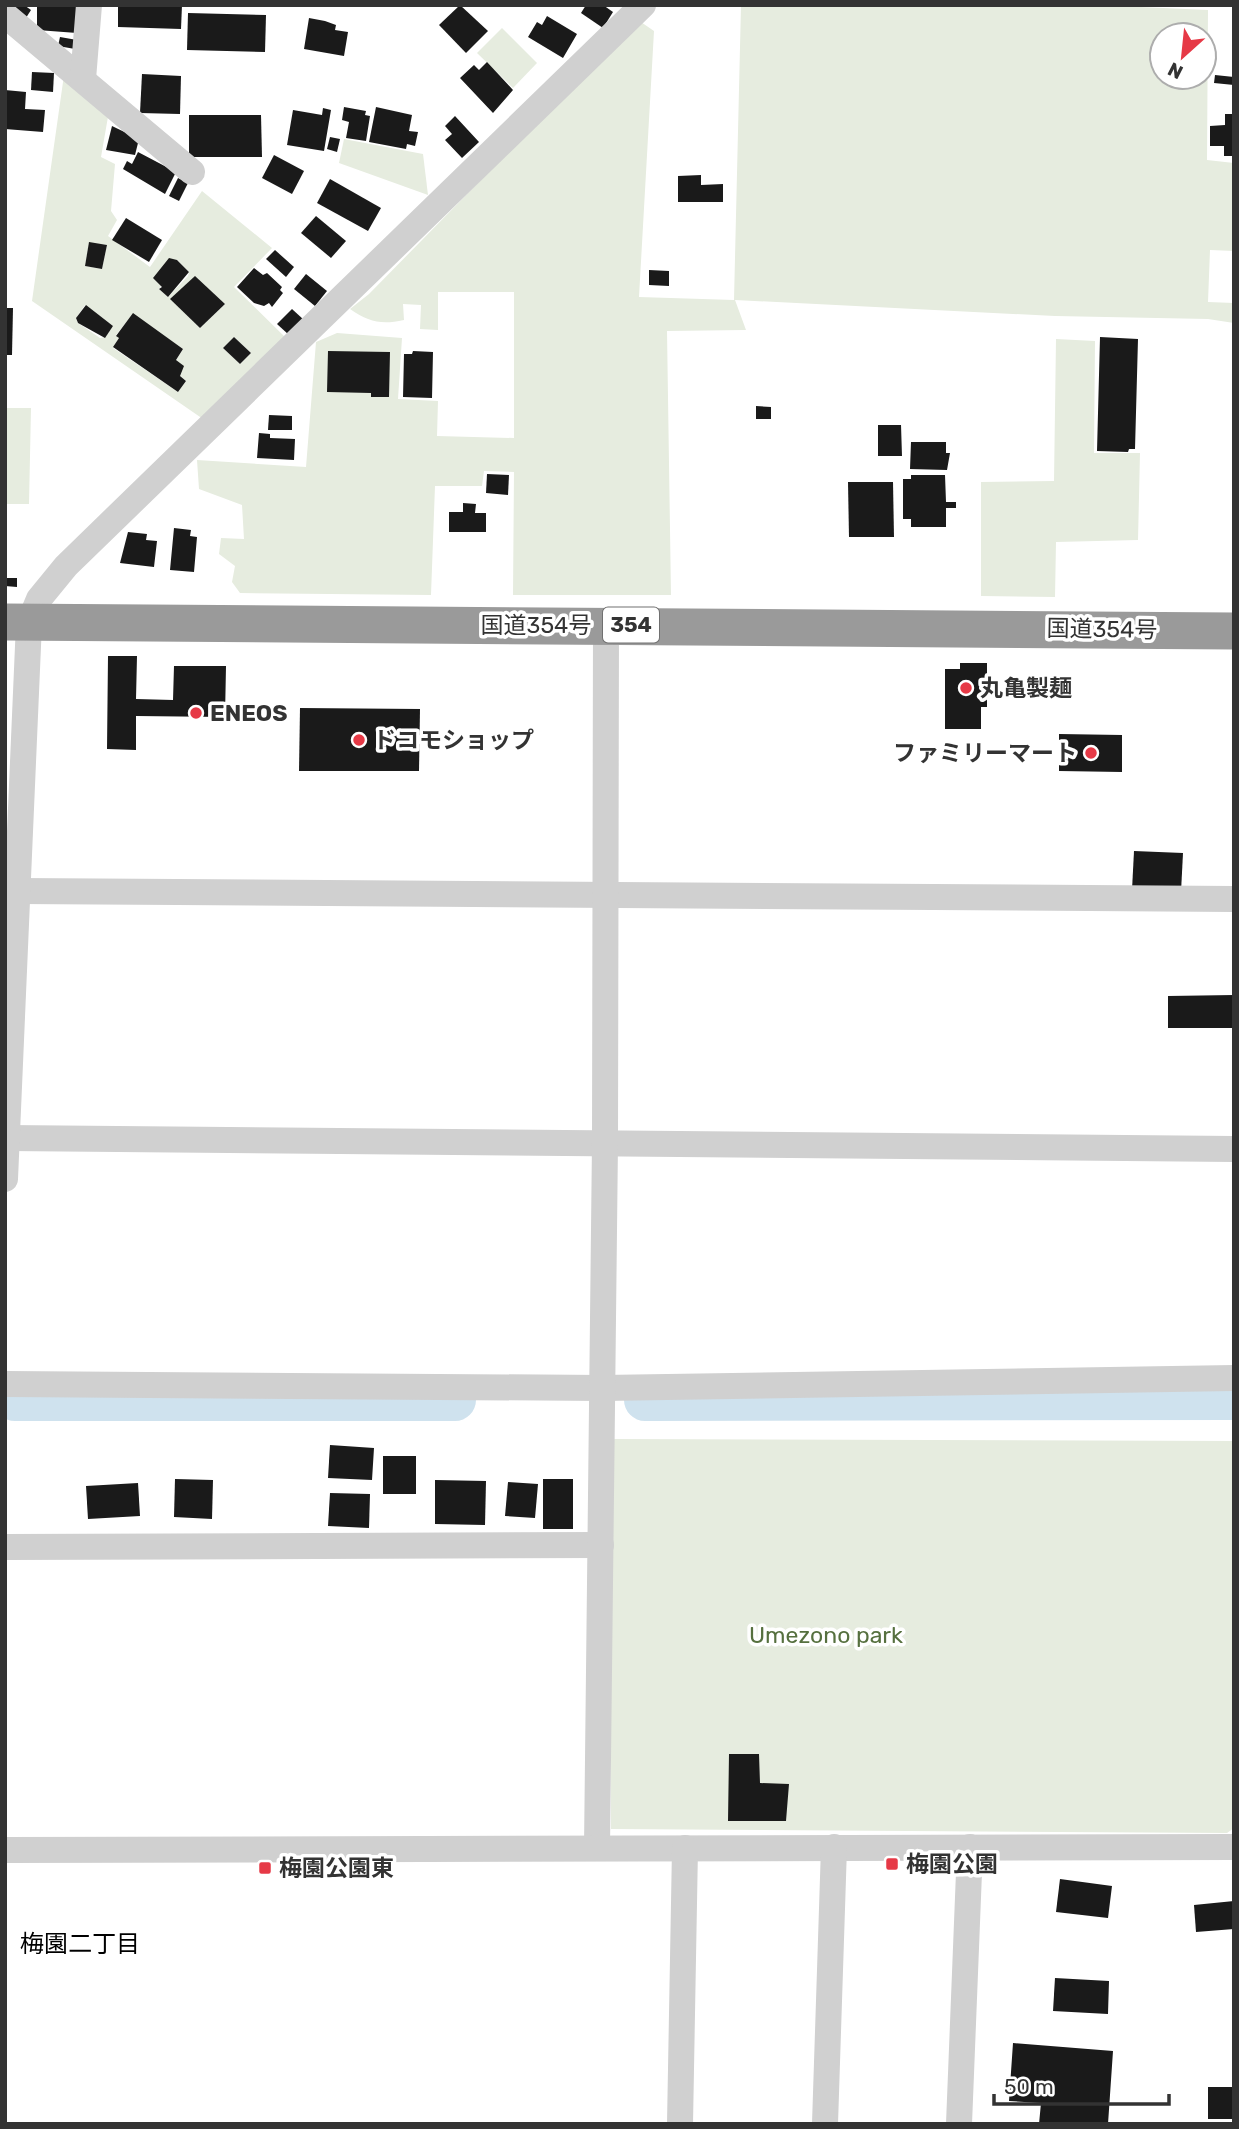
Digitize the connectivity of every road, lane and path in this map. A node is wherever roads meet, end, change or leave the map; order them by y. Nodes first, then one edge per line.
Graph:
1 (89, 5) edge
2 (643, 5) edge
3 (5, 15) edge
4 (83, 79) junction
5 (192, 172) dead end
6 (606, 625) junction
7 (13, 627) edge
8 (1234, 631) edge
9 (18, 891) junction
10 (604, 895) junction
11 (1234, 899) edge
12 (7, 1138) junction
13 (605, 1142) junction
14 (1234, 1149) edge
15 (5, 1179) edge
16 (1234, 1378) edge
17 (5, 1384) edge
18 (603, 1389) junction
19 (600, 1545) junction
20 (5, 1547) edge
21 (834, 1847) junction
22 (970, 1847) junction
23 (1234, 1847) edge
24 (597, 1848) junction
25 (685, 1848) junction
26 (5, 1850) edge
27 (680, 2124) edge
28 (825, 2124) edge
29 (960, 2124) edge

1 - 4 street
2 - 7 street
3 - 4 street
4 - 5 street
6 - 7 highway, 国道354号 / 354
6 - 8 highway, 国道354号 / 354
6 - 10 street
7 - 9 street
9 - 10 street
9 - 12 street
10 - 11 street
10 - 13 street
12 - 13 street
12 - 15 street
13 - 14 street
13 - 18 street
16 - 18 street
17 - 18 street
18 - 19 street
19 - 20 street
19 - 24 street
21 - 22 street
21 - 25 street
21 - 28 street
22 - 23 street
22 - 29 street
24 - 25 street
24 - 26 street
25 - 27 street

